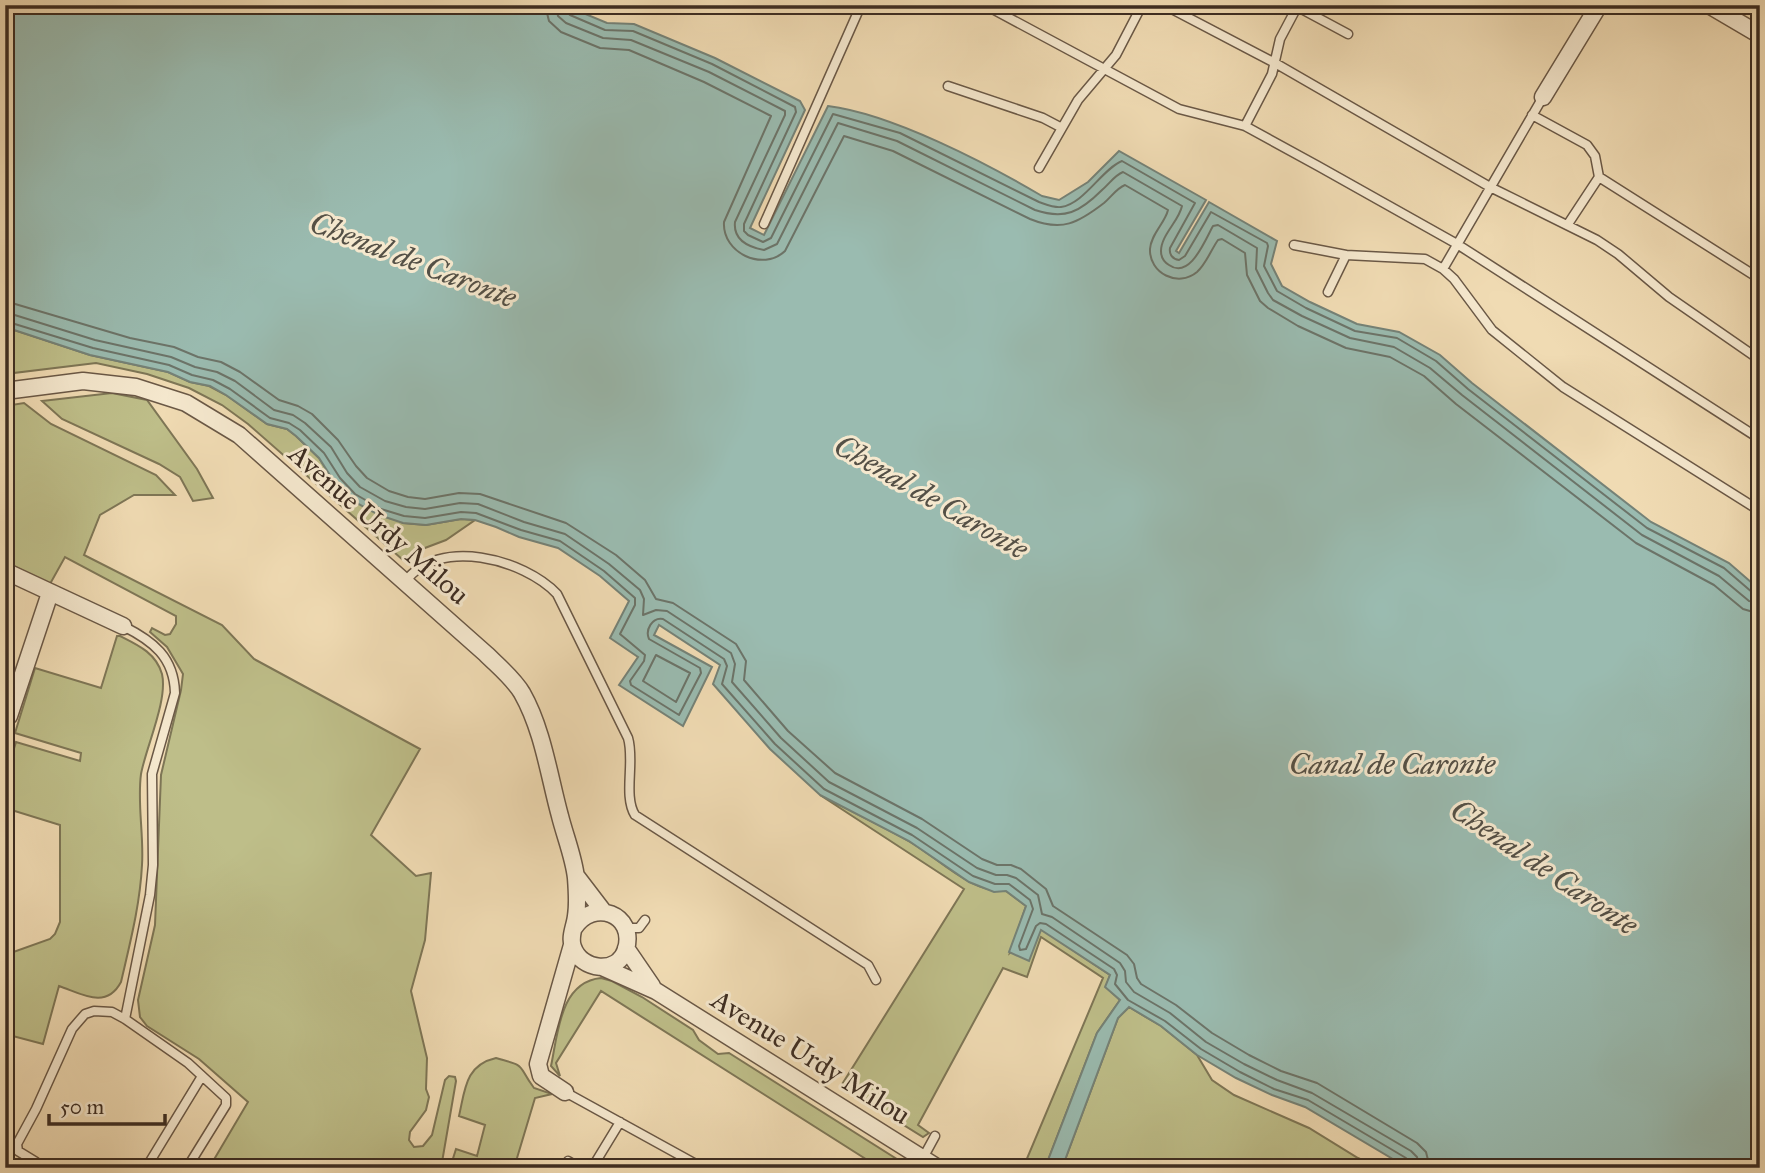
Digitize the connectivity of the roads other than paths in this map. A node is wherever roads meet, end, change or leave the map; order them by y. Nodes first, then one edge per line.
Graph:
1 (861, 5) edge
2 (985, 5) edge
3 (1142, 5) edge
4 (1164, 5) edge
5 (1599, 5) edge
6 (1709, 5) edge
7 (1296, 6) edge
8 (1348, 34) dead end
9 (1760, 35) edge
10 (1275, 63) junction
11 (1106, 69) junction
12 (948, 86) dead end
13 (1543, 97) joint
14 (1532, 115) junction
15 (1245, 126) junction
16 (1062, 128) junction
17 (1039, 168) dead end
18 (1599, 177) junction
19 (1490, 187) junction
20 (764, 224) dead end
21 (1568, 224) junction
22 (1457, 244) junction
23 (1294, 245) dead end
24 (1346, 255) junction
25 (1443, 269) junction
26 (1760, 279) edge
27 (1328, 292) dead end
28 (1760, 360) edge
29 (5, 391) edge
30 (1760, 439) edge
31 (1760, 511) edge
32 (5, 571) edge
33 (405, 582) junction
34 (50, 593) junction
35 (123, 626) joint
36 (7, 722) edge
37 (576, 875) junction
38 (603, 911) junction
39 (645, 920) dead end
40 (624, 928) junction
41 (573, 937) junction
42 (626, 948) junction
43 (599, 967) junction
44 (876, 980) dead end
45 (656, 991) junction
46 (558, 997) junction
47 (125, 1019) junction
48 (202, 1076) junction
49 (565, 1092) joint
50 (620, 1122) junction
51 (935, 1136) dead end
52 (923, 1158) junction
53 (568, 1161) dead end
54 (36, 1162) dead end
55 (146, 1168) edge
56 (187, 1168) edge
57 (580, 1168) edge
58 (592, 1168) edge
59 (703, 1168) edge
60 (938, 1168) edge

1 - 20 lane
2 - 11 lane
3 - 11 lane
4 - 10 lane
5 - 13 street
6 - 9 street
7 - 8 lane
7 - 10 lane
10 - 15 lane
10 - 19 lane
11 - 15 lane
11 - 16 lane
12 - 16 lane
13 - 14 lane
14 - 18 lane
14 - 19 lane
15 - 22 lane
16 - 17 lane
18 - 21 lane
18 - 26 lane
19 - 21 lane
19 - 22 lane
21 - 28 lane
22 - 25 lane
22 - 30 lane
23 - 24 lane
24 - 25 lane
24 - 27 lane
25 - 31 lane
29 - 33 street, Avenue Urdy Milou
32 - 34 street
33 - 37 street, Avenue Urdy Milou
33 - 44 lane
34 - 35 street
34 - 36 street
35 - 47 lane
37 - 38 street, Avenue Urdy Milou
37 - 41 street, Avenue Urdy Milou
38 - 40 street
38 - 41 street
39 - 40 lane
40 - 42 street
41 - 43 street
41 - 46 street, Avenue Urdy Milou
42 - 43 street
42 - 45 street, Avenue Urdy Milou
43 - 45 street, Avenue Urdy Milou
43 - 46 street
45 - 52 street, Avenue Urdy Milou
46 - 49 street, Avenue Urdy Milou
47 - 48 lane
47 - 54 lane
48 - 55 lane
48 - 56 lane
49 - 50 lane
50 - 58 lane
50 - 59 lane
51 - 52 lane
52 - 60 street, Avenue Urdy Milou
53 - 57 lane

